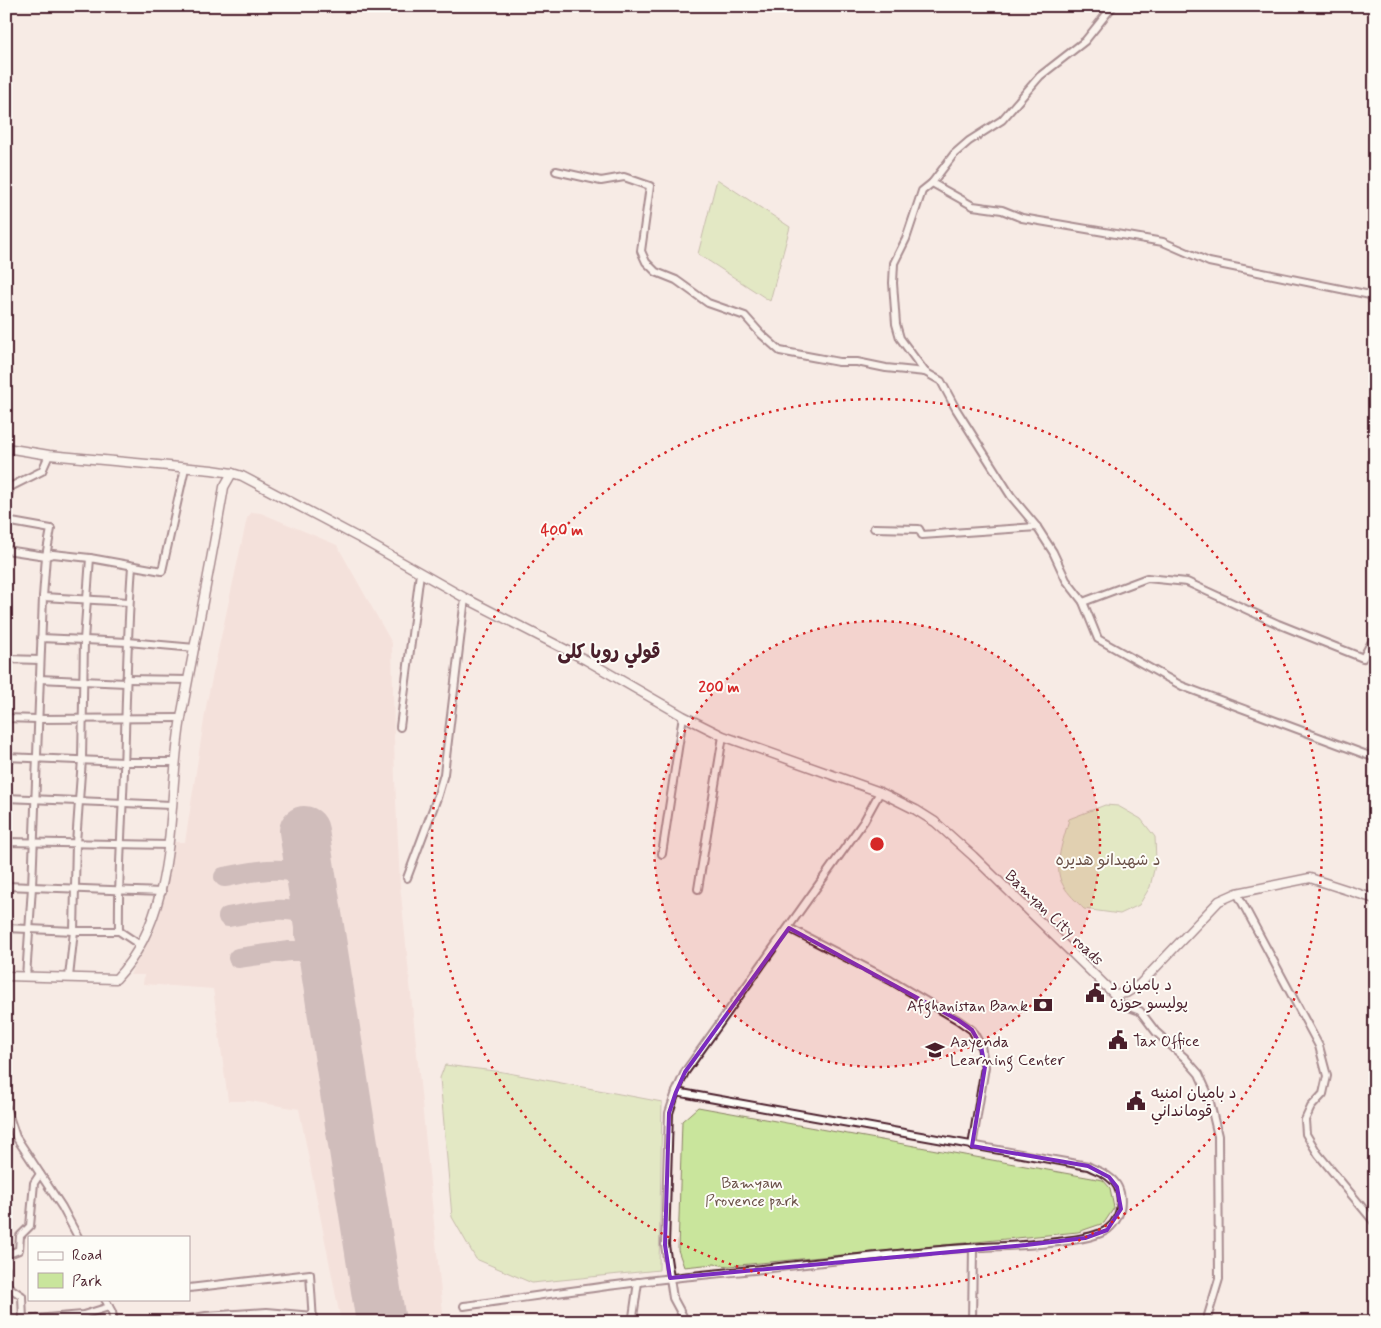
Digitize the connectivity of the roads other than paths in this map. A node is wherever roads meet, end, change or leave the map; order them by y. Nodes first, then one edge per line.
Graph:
1 (1113, 6) edge
2 (556, 171) dead end
3 (932, 182) junction
4 (1375, 296) edge
5 (925, 372) junction
6 (6, 448) edge
7 (48, 455) junction
8 (185, 468) junction
9 (232, 473) junction
10 (6, 504) edge
11 (6, 521) edge
12 (1037, 527) junction
13 (874, 528) dead end
14 (6, 550) edge
15 (46, 556) junction
16 (90, 558) junction
17 (132, 566) junction
18 (420, 573) junction
19 (43, 597) junction
20 (466, 598) junction
21 (86, 599) junction
22 (129, 602) junction
23 (1083, 602) junction
24 (1375, 636) edge
25 (41, 638) junction
26 (84, 640) junction
27 (128, 642) junction
28 (195, 648) junction
29 (6, 659) edge
30 (40, 660) junction
31 (39, 678) junction
32 (188, 680) junction
33 (84, 681) junction
34 (126, 681) junction
35 (683, 716) junction
36 (6, 718) edge
37 (82, 718) junction
38 (181, 718) junction
39 (37, 720) junction
40 (126, 720) junction
41 (400, 727) dead end
42 (723, 736) junction
43 (6, 757) edge
44 (36, 758) junction
45 (1375, 758) edge
46 (82, 759) junction
47 (124, 762) junction
48 (174, 762) junction
49 (880, 792) junction
50 (6, 798) edge
51 (34, 800) junction
52 (79, 801) junction
53 (123, 803) junction
54 (171, 805) junction
55 (6, 842) edge
56 (33, 843) junction
57 (76, 843) junction
58 (121, 843) junction
59 (170, 845) junction
60 (662, 854) dead end
61 (407, 878) dead end
62 (6, 886) edge
63 (32, 887) junction
64 (75, 888) junction
65 (698, 889) dead end
66 (118, 890) junction
67 (162, 892) junction
68 (1237, 893) junction
69 (1375, 899) edge
70 (6, 928) edge
71 (788, 928) junction
72 (29, 929) junction
73 (74, 931) junction
74 (119, 931) junction
75 (140, 944) junction
76 (6, 976) edge
77 (26, 977) junction
78 (69, 978) junction
79 (1114, 994) junction
80 (676, 1092) junction
81 (6, 1107) edge
82 (972, 1146) junction
83 (40, 1174) junction
84 (1375, 1223) edge
85 (77, 1236) edge
86 (972, 1248) junction
87 (6, 1255) edge
88 (6, 1269) edge
89 (670, 1278) junction
90 (638, 1282) junction
91 (190, 1288) edge
92 (106, 1300) edge
93 (464, 1306) dead end
94 (110, 1308) junction
95 (84, 1318) edge
96 (313, 1319) edge
97 (114, 1322) edge
98 (171, 1322) edge
99 (635, 1322) edge
100 (686, 1322) edge
101 (972, 1322) edge
102 (1206, 1322) edge

1 - 3 street
2 - 5 street
3 - 4 street
3 - 5 street
5 - 12 street
6 - 7 street, Bamyan City roads
7 - 8 street, Bamyan City roads
7 - 10 street
8 - 9 street, Bamyan City roads
8 - 17 street
9 - 18 street, Bamyan City roads
9 - 28 street
11 - 15 street
12 - 13 street
12 - 23 street
14 - 15 street
15 - 16 street
15 - 19 street
16 - 17 street
16 - 21 street
17 - 22 street
18 - 20 street, Bamyan City roads
18 - 41 street
19 - 21 street
19 - 25 street
20 - 35 street, Bamyan City roads
20 - 61 street
21 - 22 street
21 - 26 street
22 - 27 street
23 - 24 street
23 - 45 street
25 - 26 street
25 - 30 street
26 - 27 street
26 - 33 street
27 - 28 street
27 - 34 street
28 - 32 street
29 - 30 street
30 - 31 street
31 - 33 street
31 - 39 street
32 - 34 street
32 - 38 street
33 - 34 street
33 - 37 street
34 - 40 street
35 - 42 street, Bamyan City roads
35 - 60 street
36 - 39 street
37 - 39 street
37 - 40 street
37 - 46 street
38 - 40 street
38 - 48 street
39 - 44 street
40 - 47 street
42 - 49 street, Bamyan City roads
42 - 65 street
43 - 44 street
44 - 46 street
44 - 51 street
46 - 47 street
46 - 52 street
47 - 48 street
47 - 53 street
48 - 54 street
49 - 71 street
49 - 79 street, Bamyan City roads
50 - 51 street
51 - 52 street
51 - 56 street
52 - 53 street
52 - 57 street
53 - 54 street
53 - 58 street
54 - 59 street
55 - 56 street
56 - 57 street
56 - 63 street
57 - 58 street
57 - 64 street
58 - 59 street
58 - 66 street
59 - 67 street
62 - 63 street
63 - 64 street
63 - 72 street
64 - 66 street
64 - 73 street
66 - 67 street
66 - 74 street
67 - 75 street
68 - 69 street
68 - 79 street
68 - 84 street
70 - 72 street
71 - 80 street
71 - 82 street
72 - 73 street
72 - 77 street
73 - 74 street
73 - 78 street
74 - 75 street
75 - 78 street
76 - 77 street
77 - 78 street
79 - 102 street
80 - 82 street
80 - 89 street
81 - 83 street
82 - 86 street
83 - 85 street
83 - 87 street
86 - 89 street
86 - 101 street
88 - 95 street
89 - 90 street
89 - 100 street
90 - 93 street
90 - 99 street
91 - 96 street
92 - 94 street
94 - 95 street
94 - 97 street
96 - 98 street

